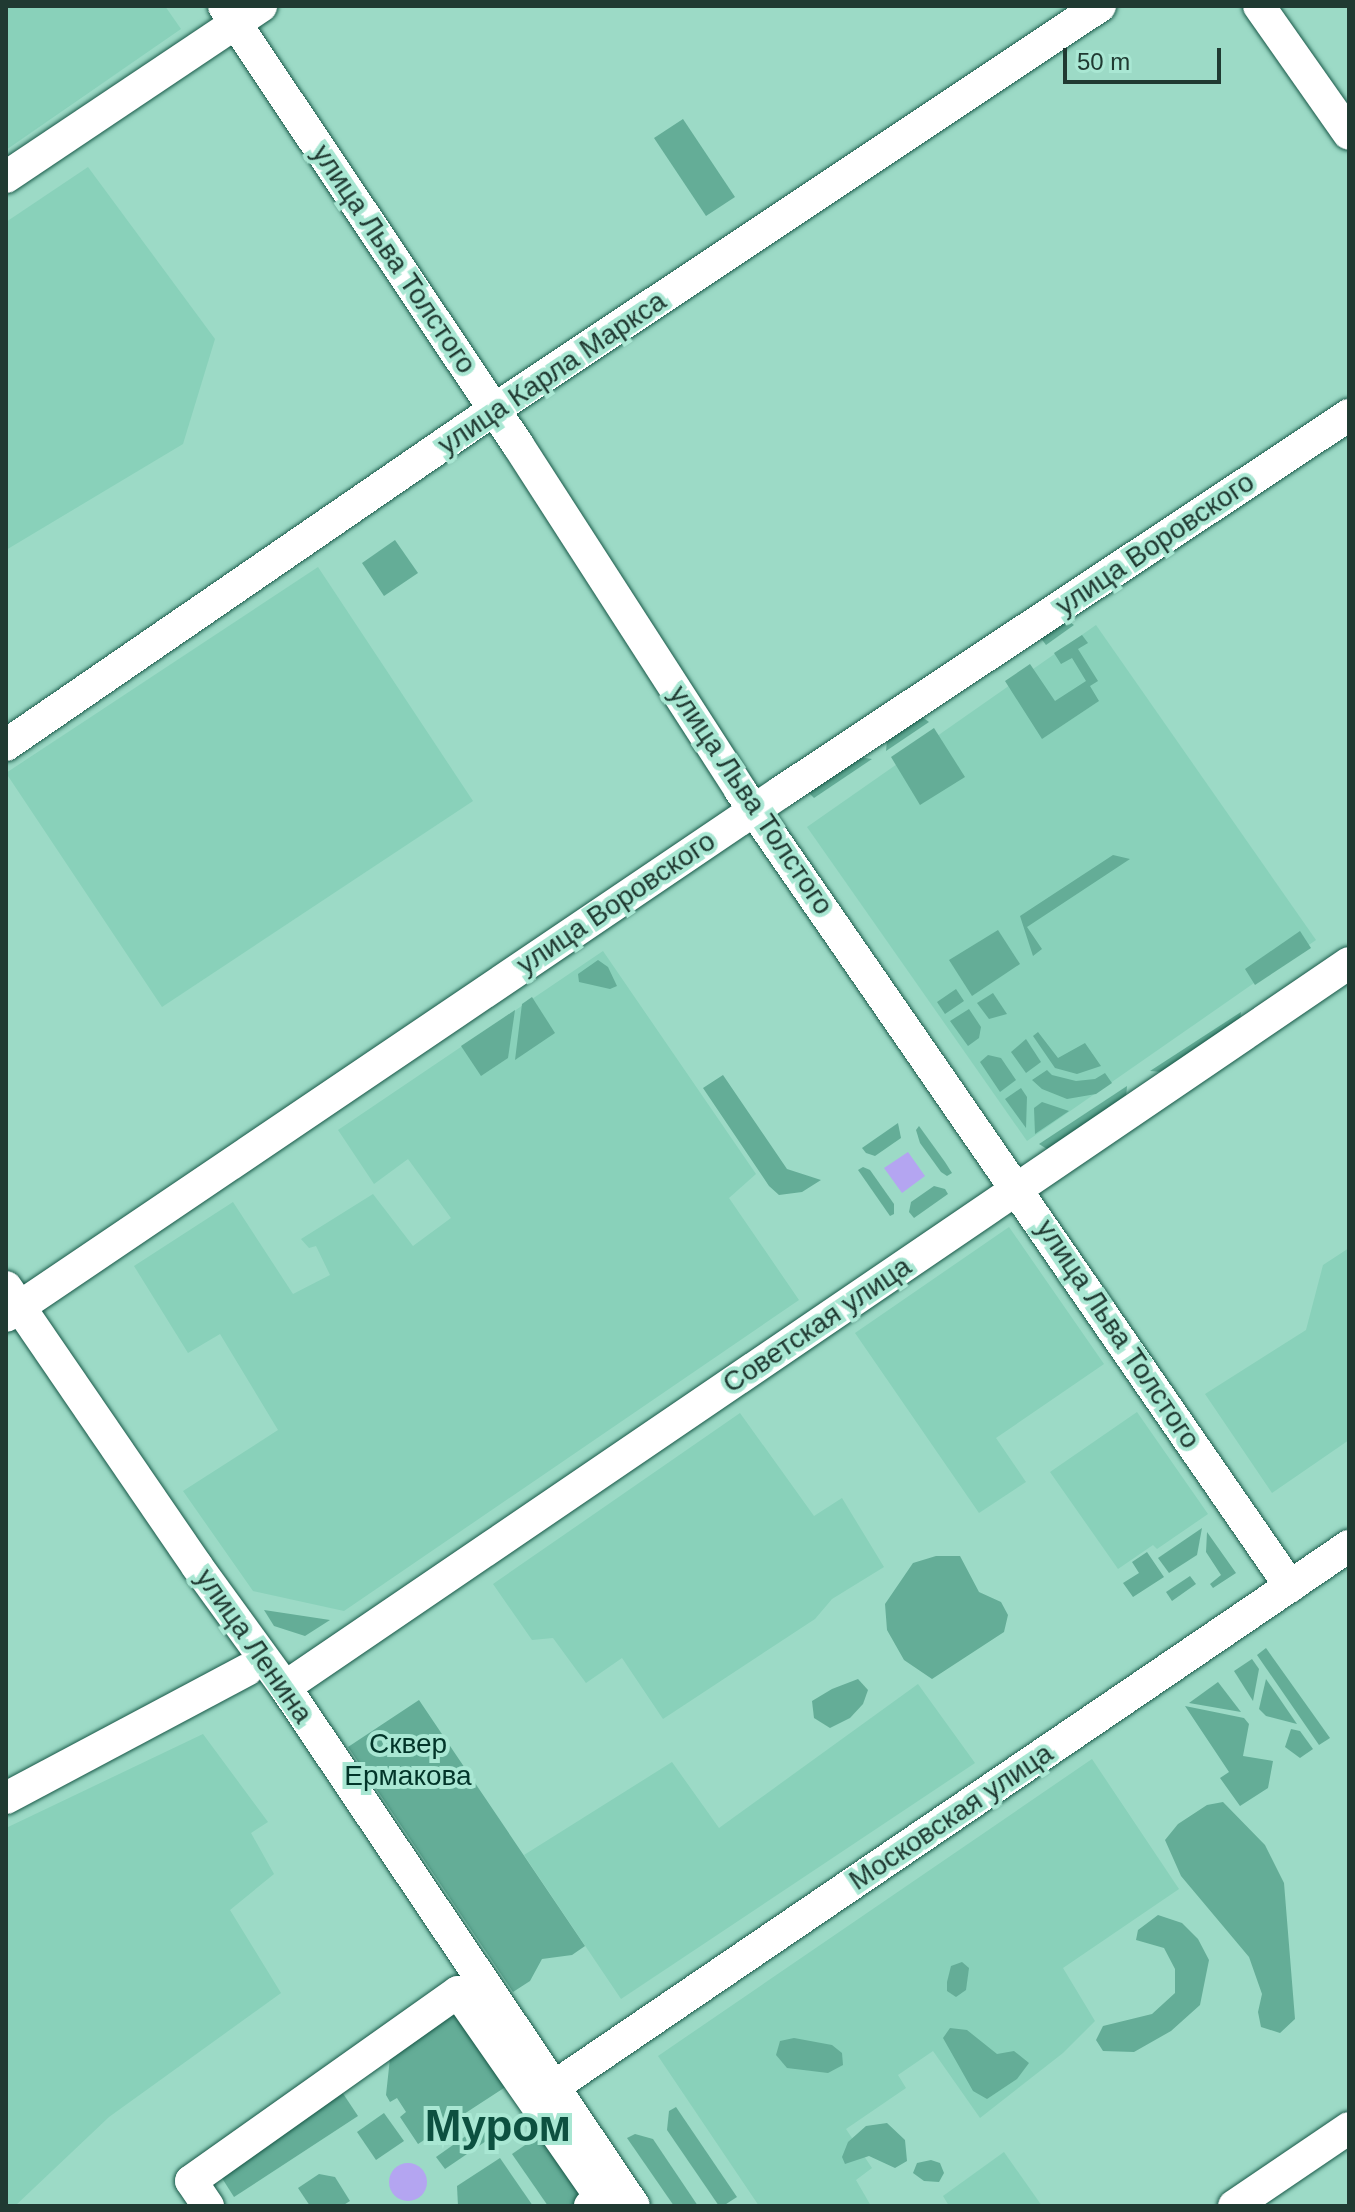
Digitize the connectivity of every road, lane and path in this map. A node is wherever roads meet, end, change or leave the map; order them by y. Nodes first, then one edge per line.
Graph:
1 (1100, 6) edge
2 (1259, 6) edge
3 (240, 12) edge
4 (1349, 134) edge
5 (6, 177) edge
6 (495, 409) junction
7 (1349, 415) edge
8 (6, 745) edge
9 (754, 810) junction
10 (1349, 963) edge
11 (1018, 1188) junction
12 (10, 1303) edge
13 (1349, 1546) edge
14 (1290, 1586) junction
15 (247, 1670) dead end
16 (285, 1687) junction
17 (6, 1798) edge
18 (451, 1999) junction
19 (398, 2019) dead end
20 (552, 2088) junction
21 (1349, 2128) edge
22 (208, 2206) edge
23 (590, 2206) edge
24 (634, 2206) edge
25 (1234, 2206) edge

1 - 6 street, улица Карла Маркса
2 - 4 street
3 - 5 street
3 - 6 street, улица Льва Толстого
6 - 8 street, улица Карла Маркса
6 - 9 street, улица Льва Толстого
7 - 9 street, улица Воровского
9 - 11 street, улица Льва Толстого
9 - 12 street, улица Воровского
10 - 11 street, Советская улица
11 - 14 street, улица Льва Толстого
11 - 16 street, Советская улица
12 - 16 street, улица Ленина
13 - 14 street, Московская улица
14 - 20 street, Московская улица
15 - 17 street
16 - 20 street, улица Ленина
18 - 19 street
18 - 22 street
18 - 23 street
20 - 24 street, улица Ленина
21 - 25 street

